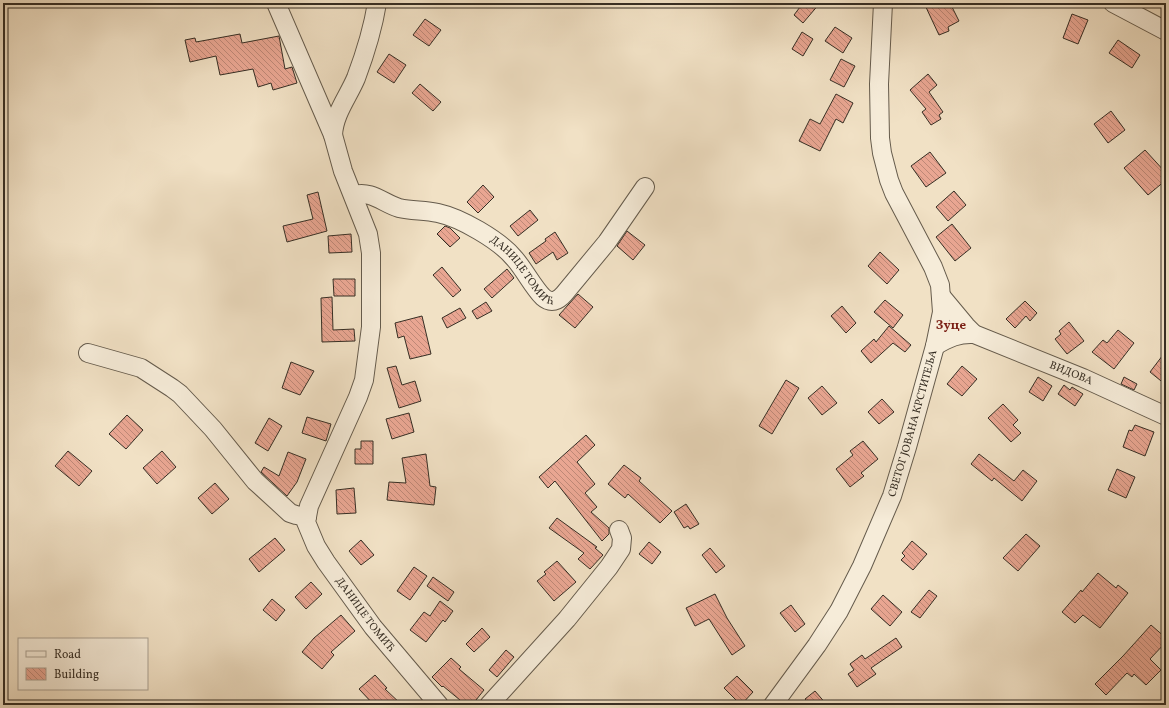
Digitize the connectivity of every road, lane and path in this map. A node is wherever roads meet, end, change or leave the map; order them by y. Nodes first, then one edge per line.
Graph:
1 (276, 3) edge
2 (378, 3) edge
3 (883, 3) edge
4 (1113, 3) edge
5 (1166, 31) edge
6 (342, 103) junction
7 (322, 110) junction
8 (333, 135) junction
9 (645, 188) dead end
10 (354, 195) junction
11 (942, 296) junction
12 (974, 334) junction
13 (935, 346) junction
14 (88, 353) dead end
15 (1166, 416) edge
16 (307, 517) junction
17 (619, 530) dead end
18 (439, 705) edge
19 (489, 705) edge
20 (773, 705) edge

1 - 7 street, ДАНИЦЕ ТОМИЋ
2 - 6 street
3 - 11 street, СВЕТОГ ЈОВАНА КРСТИТЕЉА
4 - 5 street
6 - 7 street
6 - 8 street
7 - 8 street, ДАНИЦЕ ТОМИЋ
8 - 10 street, ДАНИЦЕ ТОМИЋ
9 - 10 street, ДАНИЦЕ ТОМИЋ
10 - 16 street, ДАНИЦЕ ТОМИЋ
11 - 12 street, ВИДОВА
11 - 13 street, СВЕТОГ ЈОВАНА КРСТИТЕЉА
12 - 13 street, ВИДОВА
12 - 15 street, ВИДОВА
13 - 20 street, СВЕТОГ ЈОВАНА КРСТИТЕЉА
14 - 16 street
16 - 18 street, ДАНИЦЕ ТОМИЋ
17 - 19 street

